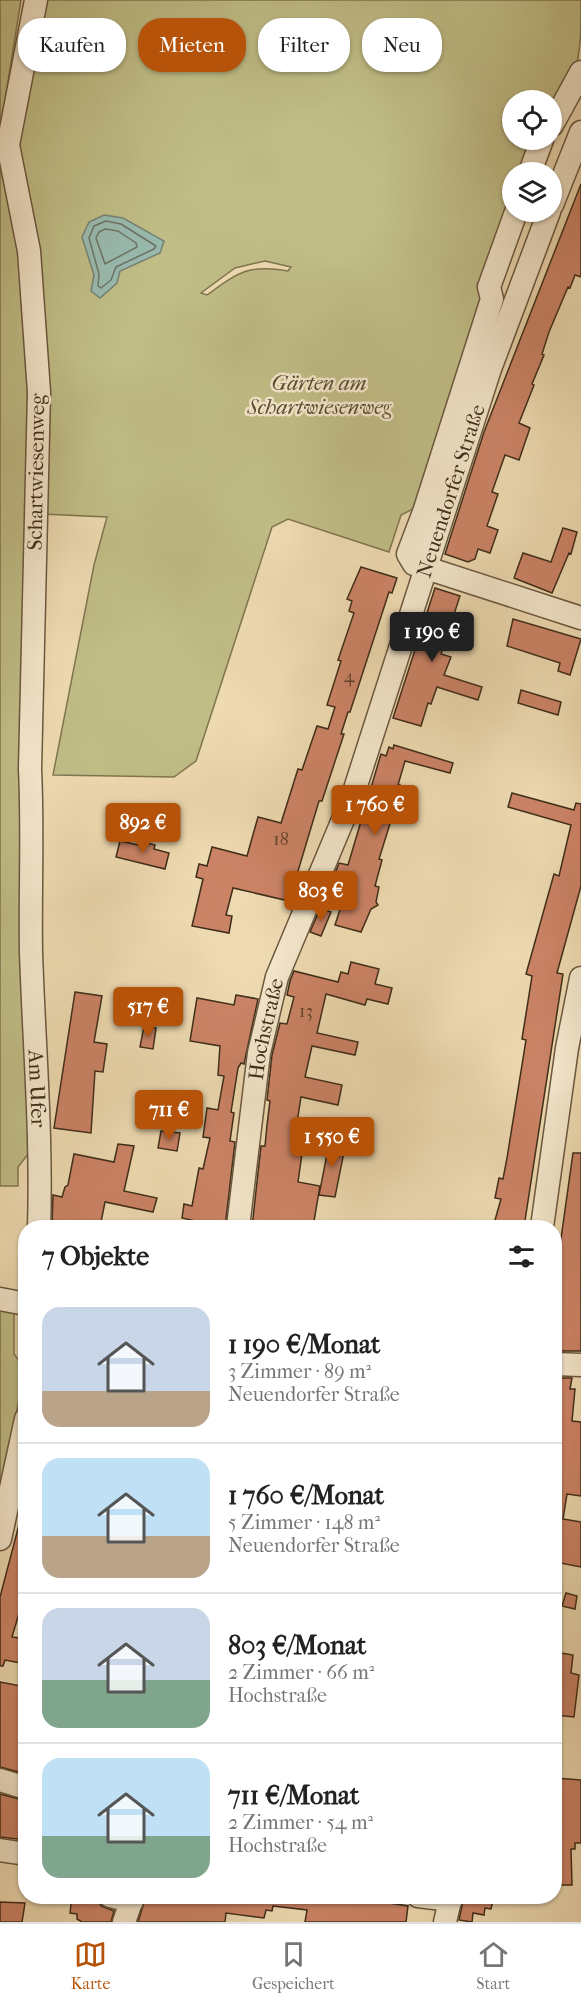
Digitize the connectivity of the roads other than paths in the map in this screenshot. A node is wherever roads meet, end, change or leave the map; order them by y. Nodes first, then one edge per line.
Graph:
1 (36, 0) edge
2 (581, 72) edge
3 (562, 107) edge
4 (581, 132) edge
5 (562, 180) edge
6 (512, 222) edge
7 (545, 222) edge
8 (419, 566) junction
9 (581, 618) edge
10 (333, 842) joint
11 (31, 950) joint
12 (581, 978) edge
13 (39, 1220) edge
14 (239, 1220) edge
15 (543, 1220) edge
16 (0, 1299) edge
17 (18, 1302) edge
18 (562, 1364) edge
19 (581, 1365) edge
20 (18, 1469) edge
21 (0, 1539) edge
22 (0, 1780) edge
23 (18, 1786) edge
24 (0, 1850) edge
25 (18, 1853) edge
26 (125, 1904) edge
27 (450, 1904) edge
28 (124, 1922) edge
29 (445, 1922) edge

1 - 11 street, Schartwiesenweg
2 - 3 street
4 - 5 street
6 - 8 street
7 - 8 street, Neuendorfer Straße
8 - 9 street
8 - 10 street, Neuendorfer Straße
10 - 14 street, Hochstraße
11 - 13 street, Am Ufer
12 - 15 street
16 - 17 street
18 - 19 street
20 - 21 street
22 - 23 street
24 - 25 street
26 - 28 street
27 - 29 street

